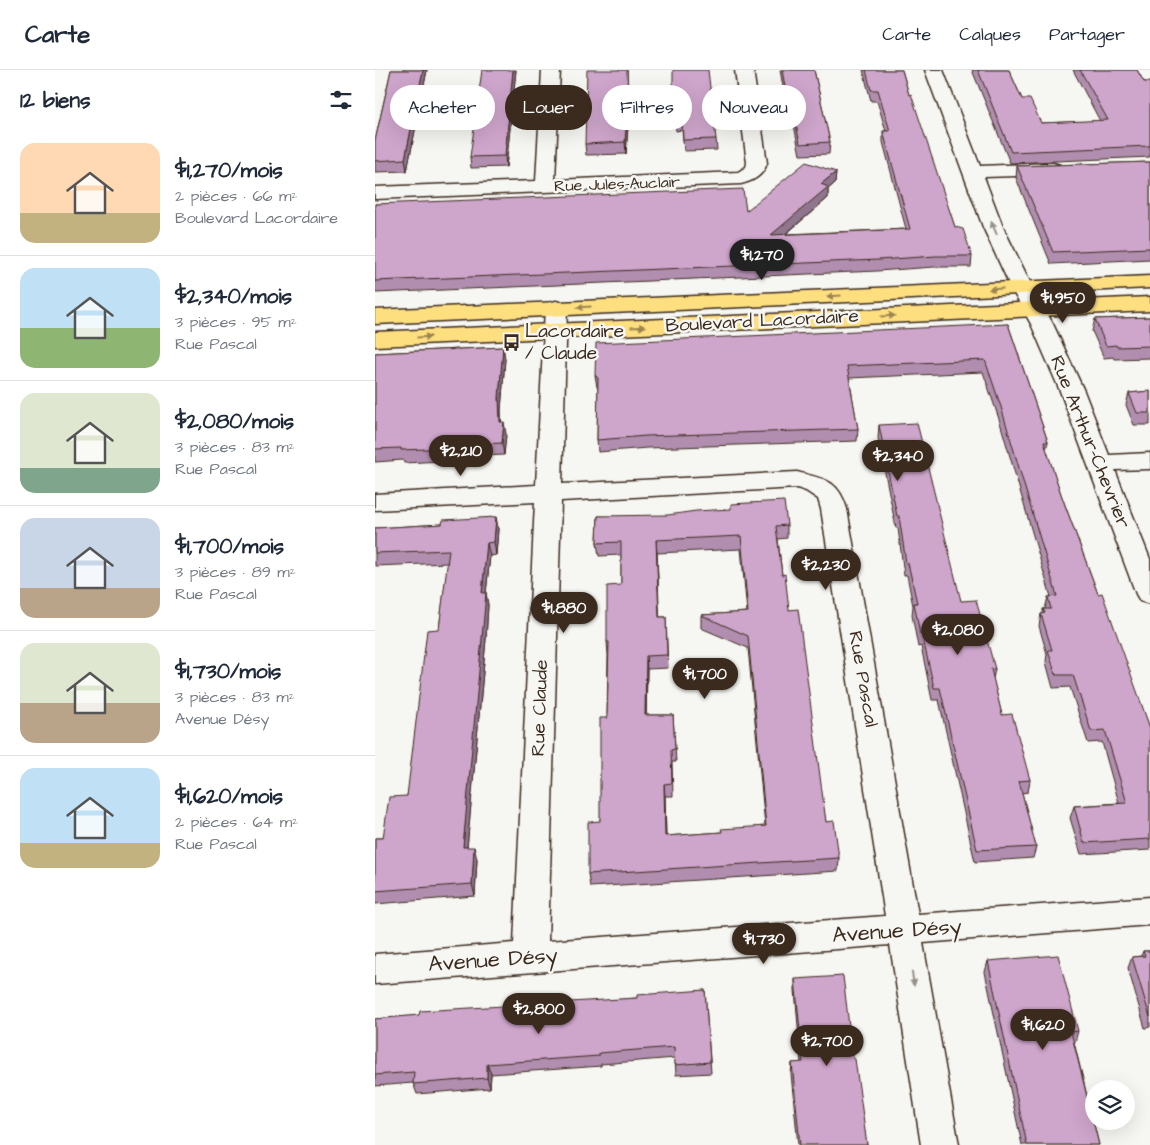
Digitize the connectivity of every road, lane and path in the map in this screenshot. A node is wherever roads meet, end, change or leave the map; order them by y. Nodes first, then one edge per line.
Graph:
1 (551, 70) edge
2 (744, 70) edge
3 (933, 70) edge
4 (1073, 168) edge
5 (972, 172) junction
6 (545, 187) junction
7 (375, 193) edge
8 (1150, 282) edge
9 (1021, 288) junction
10 (1150, 304) edge
11 (1034, 309) junction
12 (375, 316) edge
13 (555, 319) junction
14 (375, 339) edge
15 (1150, 460) edge
16 (1100, 463) junction
17 (548, 492) junction
18 (375, 502) edge
19 (1150, 594) edge
20 (1150, 911) edge
21 (905, 930) junction
22 (530, 957) junction
23 (375, 969) edge
24 (940, 1145) edge

1 - 6 street
2 - 6 street, Rue Jules-Auclair
3 - 5 street, Rue Arthur-Chevrier
4 - 5 street
9 -> 5 street, Rue Arthur-Chevrier
6 - 7 street, Rue Jules-Auclair
8 - 9 main road, Boulevard Lacordaire
9 - 11 street, Rue Arthur-Chevrier
9 -> 13 main road, Boulevard Lacordaire
10 - 11 main road, Boulevard Lacordaire
13 -> 11 main road, Boulevard Lacordaire
11 - 16 street, Rue Arthur-Chevrier
12 - 13 main road, Boulevard Lacordaire
14 -> 13 main road, Boulevard Lacordaire
13 - 17 street, Rue Claude
15 - 16 street
16 - 19 street, Rue Arthur-Chevrier
17 - 18 street
17 - 21 street, Rue Pascal
17 - 22 street, Rue Claude
20 - 21 street, Avenue Désy
21 - 22 street, Avenue Désy
21 -> 24 street, Rue Pascal
22 - 23 street, Avenue Désy

